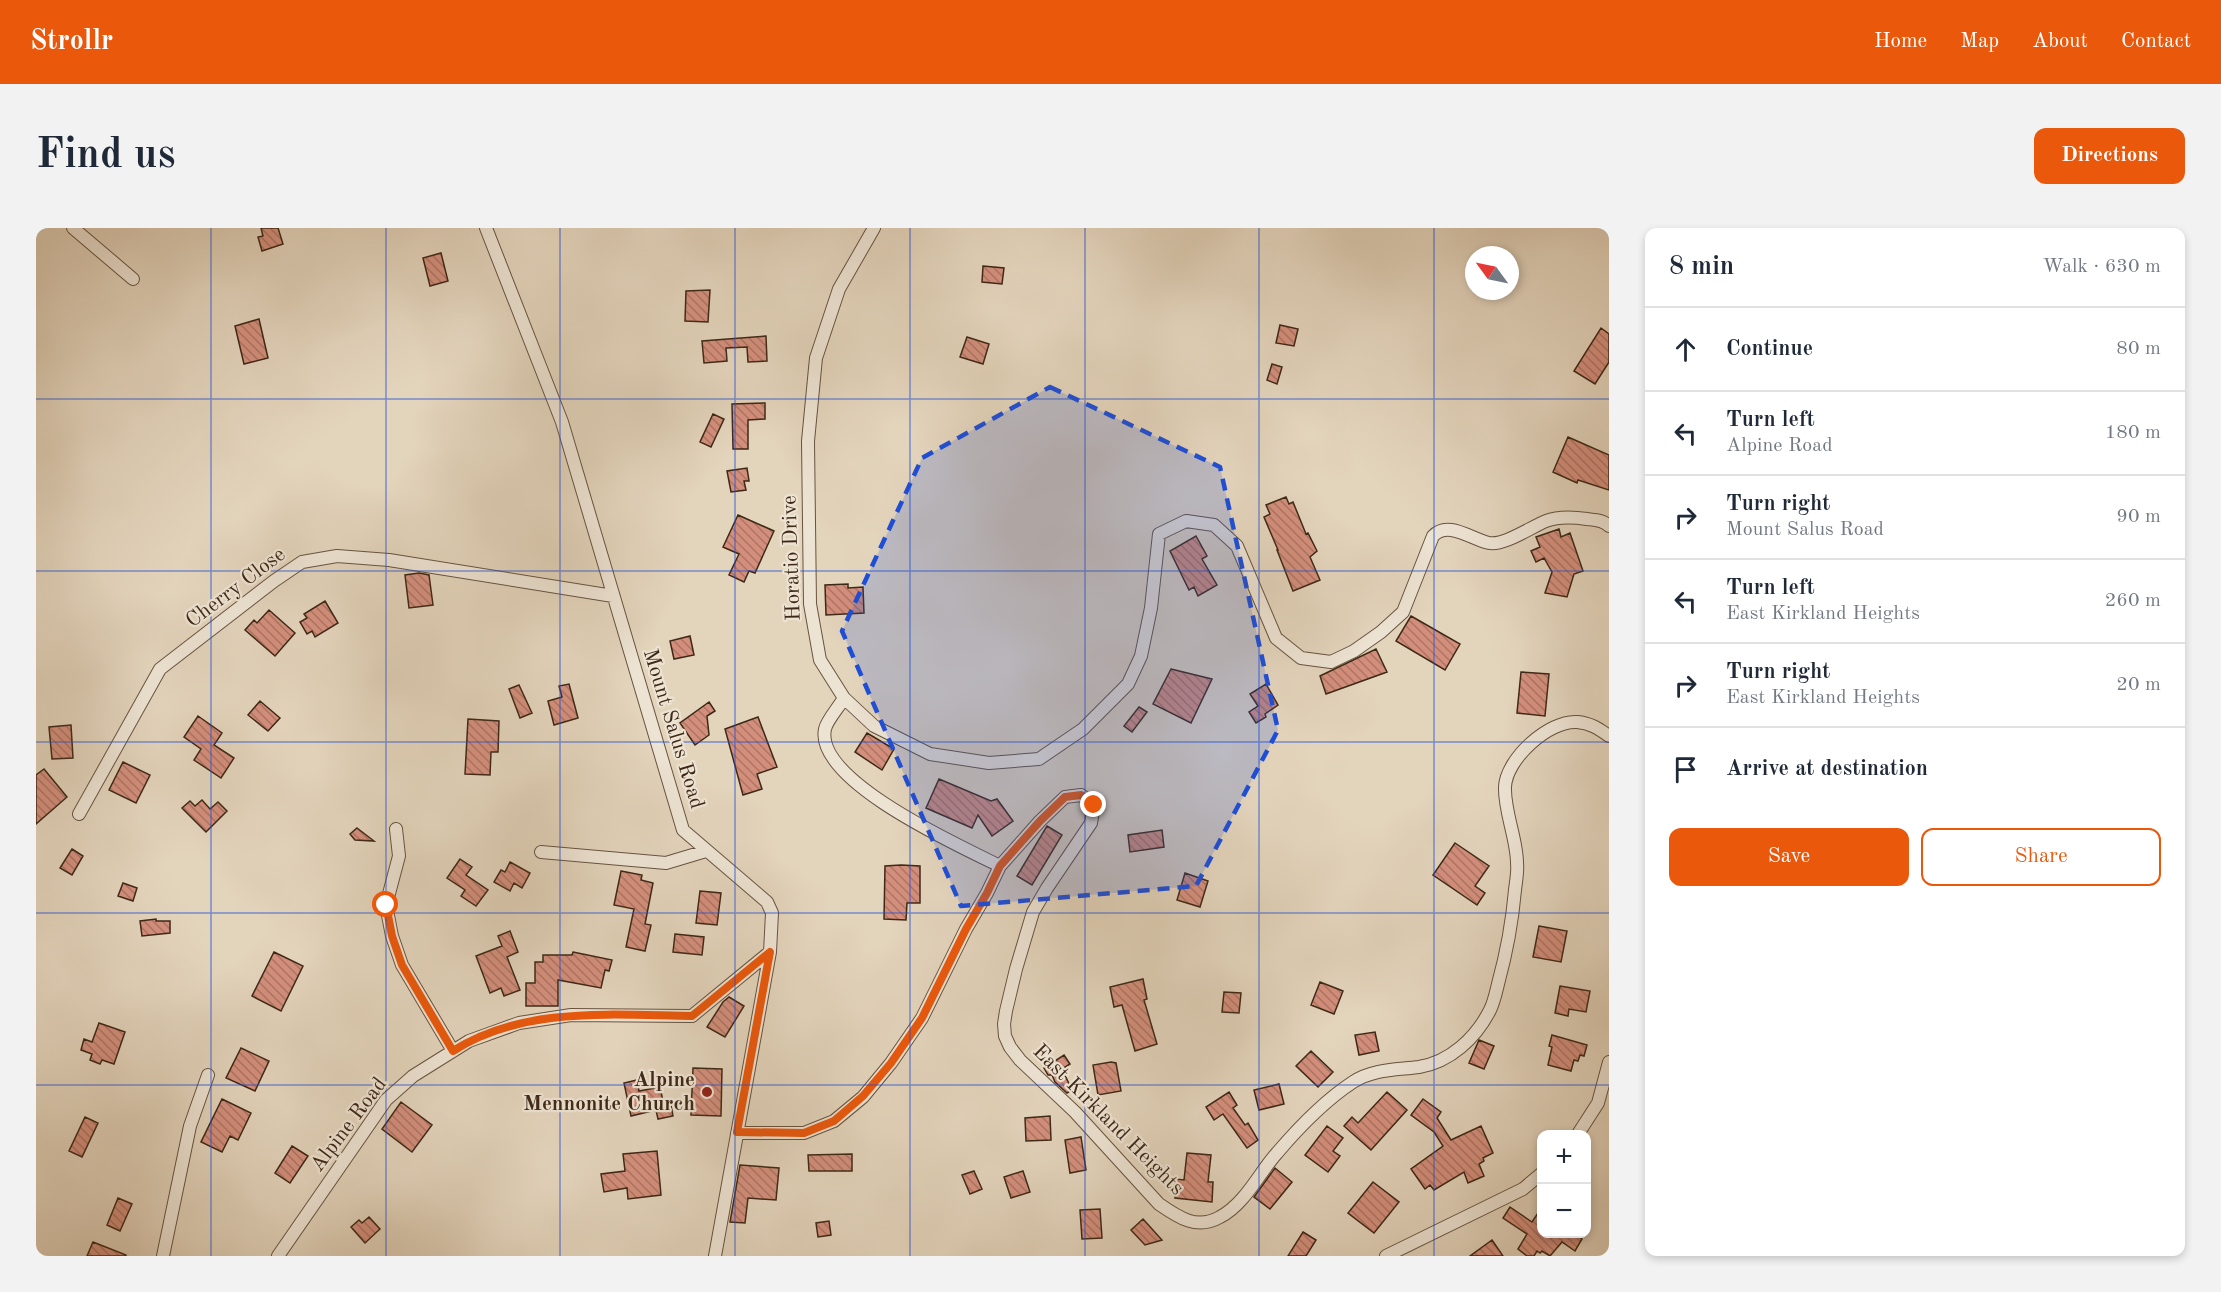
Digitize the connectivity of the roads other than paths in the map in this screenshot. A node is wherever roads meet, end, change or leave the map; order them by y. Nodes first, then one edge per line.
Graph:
1 (73, 228) edge
2 (486, 228) edge
3 (874, 228) edge
4 (132, 279) dead end
5 (1609, 526) edge
6 (613, 596) junction
7 (844, 698) junction
8 (1609, 736) edge
9 (79, 814) dead end
10 (396, 829) dead end
11 (706, 851) junction
12 (542, 852) dead end
13 (1000, 866) junction
14 (770, 952) junction
15 (453, 1051) junction
16 (1609, 1062) edge
17 (208, 1075) dead end
18 (1581, 1130) edge
19 (737, 1132) junction
20 (1537, 1177) edge
21 (163, 1256) edge
22 (278, 1256) edge
23 (715, 1256) edge
24 (1386, 1256) edge

1 - 4 street
2 - 6 street, Mount Salus Road
3 - 7 street, Horatio Drive
5 - 7 street, Horatio Drive
6 - 9 street, Cherry Close
6 - 11 street, Mount Salus Road
7 - 13 street
8 - 13 street, East Kirkland Heights
10 - 15 street
11 - 12 street
11 - 14 street, Mount Salus Road
13 - 19 street, East Kirkland Heights
14 - 15 street, Alpine Road
14 - 19 street, Mount Salus Road
15 - 22 street, Alpine Road
16 - 18 street
17 - 21 street
19 - 23 street, Mount Salus Road
20 - 24 street

